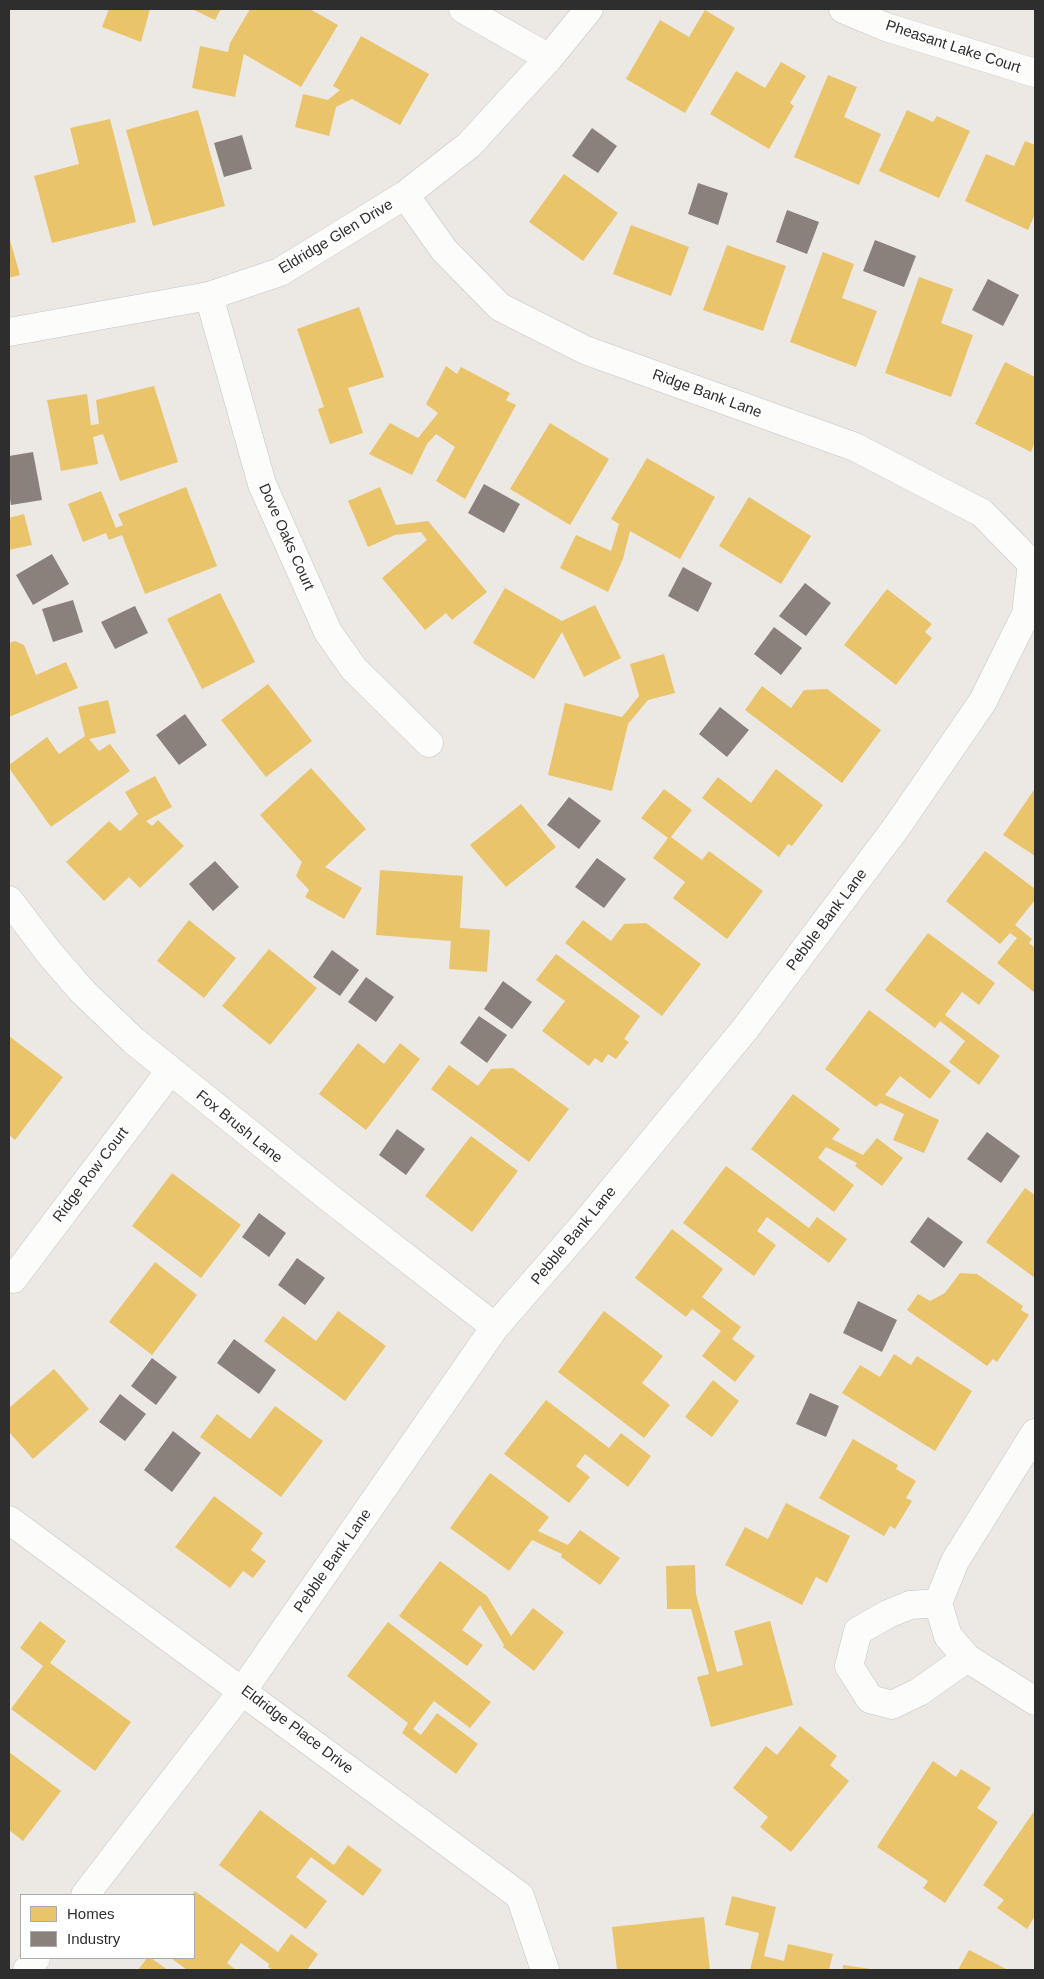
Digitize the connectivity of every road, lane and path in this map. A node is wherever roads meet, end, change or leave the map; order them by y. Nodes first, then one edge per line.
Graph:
1 (463, 9) edge
2 (589, 9) edge
3 (843, 9) edge
4 (549, 58) junction
5 (1035, 73) edge
6 (405, 194) junction
7 (208, 296) junction
8 (9, 332) edge
9 (1032, 564) joint
10 (429, 743) dead end
11 (9, 900) edge
12 (170, 1071) junction
13 (13, 1279) dead end
14 (495, 1327) junction
15 (1035, 1433) edge
16 (9, 1520) edge
17 (938, 1604) junction
18 (967, 1658) junction
19 (243, 1690) junction
20 (1035, 1701) edge
21 (86, 1894) edge
22 (35, 1959) edge
23 (27, 1970) edge
24 (545, 1970) edge

1 - 4 street
2 - 4 street, Eldridge Glen Drive
3 - 5 street, Pheasant Lake Court
4 - 6 street, Eldridge Glen Drive
6 - 7 street, Eldridge Glen Drive
6 - 9 street, Ridge Bank Lane
7 - 8 street, Eldridge Glen Drive
7 - 10 street, Dove Oaks Court
9 - 14 street, Pebble Bank Lane
11 - 12 street, Fox Brush Lane
12 - 13 street, Ridge Row Court
12 - 14 street, Fox Brush Lane
14 - 19 street, Pebble Bank Lane
15 - 17 street
16 - 19 street, Eldridge Place Drive
17 - 18 street
17 - 18 street
18 - 20 street
19 - 21 street, Pebble Bank Lane
19 - 24 street, Eldridge Place Drive
22 - 23 street

